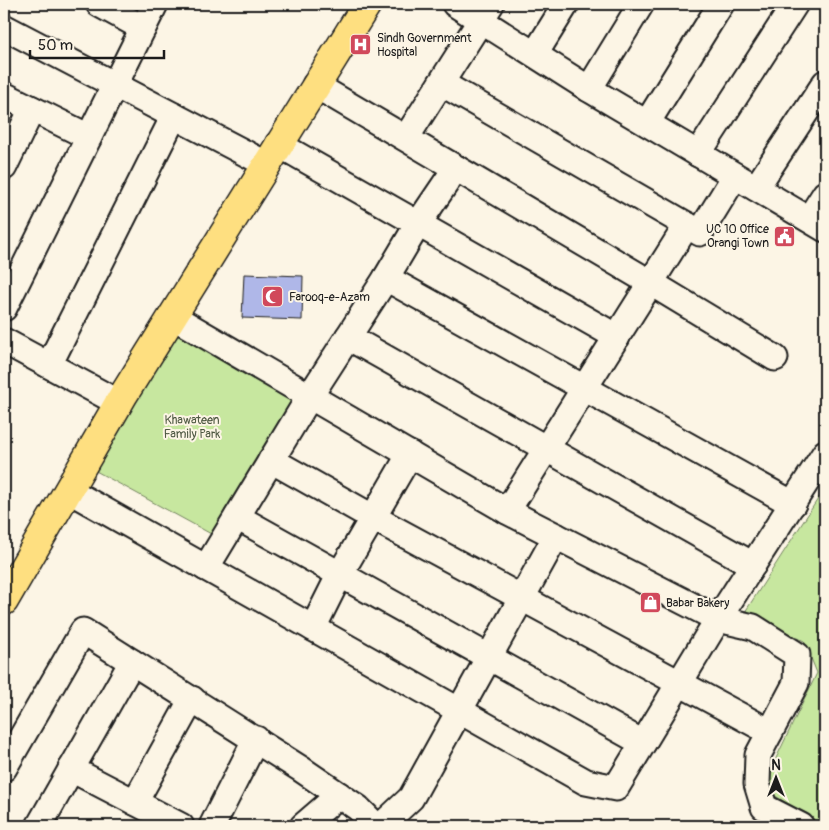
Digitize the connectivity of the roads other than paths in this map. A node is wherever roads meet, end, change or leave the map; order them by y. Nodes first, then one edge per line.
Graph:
1 (99, 4) edge
2 (155, 4) edge
3 (367, 4) edge
4 (455, 4) edge
5 (566, 4) edge
6 (641, 4) edge
7 (721, 4) edge
8 (795, 4) edge
9 (486, 12) edge
10 (4, 27) edge
11 (143, 28) junction
12 (535, 54) junction
13 (441, 83) junction
14 (825, 83) edge
15 (115, 85) junction
16 (316, 85) junction
17 (589, 89) junction
18 (4, 95) edge
19 (32, 109) junction
20 (174, 116) junction
21 (647, 123) junction
22 (89, 137) junction
23 (406, 138) junction
24 (272, 154) junction
25 (698, 154) junction
26 (4, 167) edge
27 (456, 168) junction
28 (746, 182) junction
29 (825, 194) edge
30 (418, 224) junction
31 (817, 224) edge
32 (688, 225) junction
33 (386, 278) junction
34 (651, 283) junction
35 (4, 308) edge
36 (172, 316) junction
37 (348, 337) junction
38 (616, 337) junction
39 (4, 341) edge
40 (775, 358) dead end
41 (49, 365) junction
42 (584, 388) junction
43 (310, 396) junction
44 (119, 403) junction
45 (546, 449) junction
46 (825, 453) edge
47 (410, 454) junction
48 (271, 460) junction
49 (68, 490) junction
50 (793, 504) junction
51 (507, 511) junction
52 (237, 517) junction
53 (372, 518) junction
54 (556, 536) junction
55 (753, 565) junction
56 (206, 568) junction
57 (340, 574) junction
58 (7, 589) edge
59 (521, 598) junction
60 (718, 620) junction
61 (313, 628) junction
62 (488, 657) junction
63 (132, 662) junction
64 (679, 684) junction
65 (192, 699) junction
66 (459, 710) junction
67 (770, 732) junction
68 (256, 739) junction
69 (643, 743) junction
70 (4, 768) edge
71 (71, 769) junction
72 (340, 795) junction
73 (136, 802) junction
74 (47, 824) edge
75 (181, 826) edge
76 (212, 826) edge
77 (303, 826) edge
78 (376, 826) edge
79 (381, 826) edge
80 (801, 826) edge

1 - 11 street
2 - 11 street
3 - 16 main road
4 - 9 street
5 - 12 street
6 - 17 street
7 - 21 street
8 - 25 street
9 - 12 street
9 - 13 street
10 - 15 street
11 - 15 street
12 - 17 street
13 - 23 street
13 - 32 street
14 - 28 street
15 - 20 street
15 - 22 street
16 - 23 street
16 - 24 main road
17 - 21 street
18 - 19 street
19 - 22 street
19 - 26 street
20 - 24 street
20 - 41 street
21 - 25 street
22 - 35 street
23 - 27 street
24 - 30 street
24 - 36 main road
25 - 28 street
27 - 30 street
27 - 34 street
28 - 31 street
28 - 32 street
29 - 31 street
30 - 33 street
30 - 38 street
32 - 34 street
33 - 37 street
33 - 42 street
34 - 38 street
34 - 40 street
36 - 43 street
36 - 44 main road
37 - 43 street
37 - 45 street
38 - 42 street
39 - 41 street
41 - 44 street
42 - 45 street
42 - 50 street
43 - 47 street
43 - 48 street
44 - 49 main road
45 - 51 street
45 - 55 street
46 - 50 street
47 - 51 street
47 - 53 street
48 - 52 street
48 - 53 street
49 - 56 street
49 - 58 main road
50 - 55 street
51 - 54 street
52 - 56 street
52 - 57 street
53 - 57 street
53 - 59 street
54 - 59 street
54 - 60 street
55 - 60 street
56 - 61 street
57 - 61 street
57 - 62 street
59 - 62 street
59 - 64 street
60 - 64 street
60 - 67 street
61 - 66 street
62 - 66 street
62 - 69 street
63 - 65 street
63 - 70 street
63 - 71 street
64 - 67 street
64 - 69 street
65 - 68 street
65 - 73 street
66 - 69 street
66 - 79 street
67 - 80 street
68 - 72 street
68 - 76 street
71 - 73 street
71 - 74 street
72 - 77 street
72 - 78 street
73 - 75 street

